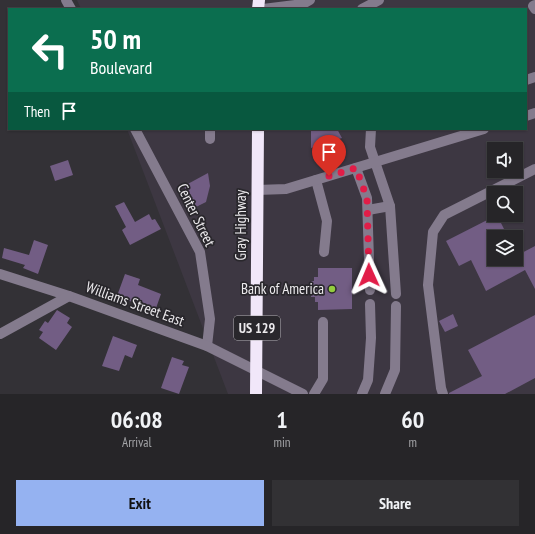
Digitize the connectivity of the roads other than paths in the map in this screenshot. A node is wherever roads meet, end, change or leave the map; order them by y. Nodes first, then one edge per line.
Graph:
1 (310, 0) edge
2 (379, 0) edge
3 (535, 5) edge
4 (271, 8) edge
5 (364, 8) edge
6 (535, 9) edge
7 (136, 130) edge
8 (258, 130) edge
9 (481, 130) edge
10 (372, 131) edge
11 (375, 162) junction
12 (356, 168) junction
13 (535, 169) edge
14 (316, 180) junction
15 (257, 190) junction
16 (390, 206) junction
17 (368, 210) junction
18 (324, 252) dead end
19 (0, 274) edge
20 (370, 290) dead end
21 (396, 294) dead end
22 (69, 296) junction
23 (370, 304) dead end
24 (396, 306) dead end
25 (323, 322) dead end
26 (0, 334) edge
27 (207, 346) junction
28 (257, 371) junction
29 (256, 394) edge
30 (302, 394) edge
31 (314, 394) edge
32 (362, 394) edge
33 (385, 394) edge
34 (443, 394) edge

1 - 4 street
2 - 5 street
3 - 6 street
7 - 27 street, Center Street
8 - 15 highway, Gray Highway / US 129
9 - 11 street
10 - 11 street
11 - 12 street
11 - 16 street
12 - 14 street
12 - 17 street
13 - 34 street
14 - 15 street
14 - 18 street
15 - 28 highway, Gray Highway / US 129
16 - 17 street
16 - 21 street
17 - 20 street
19 - 22 street, Williams Street East
22 - 26 street
22 - 27 street, Williams Street East
23 - 32 street
24 - 33 street
25 - 31 street
27 - 28 street, Williams Street East
28 - 29 highway, Gray Highway / US 129
28 - 30 street, Williams Street East

